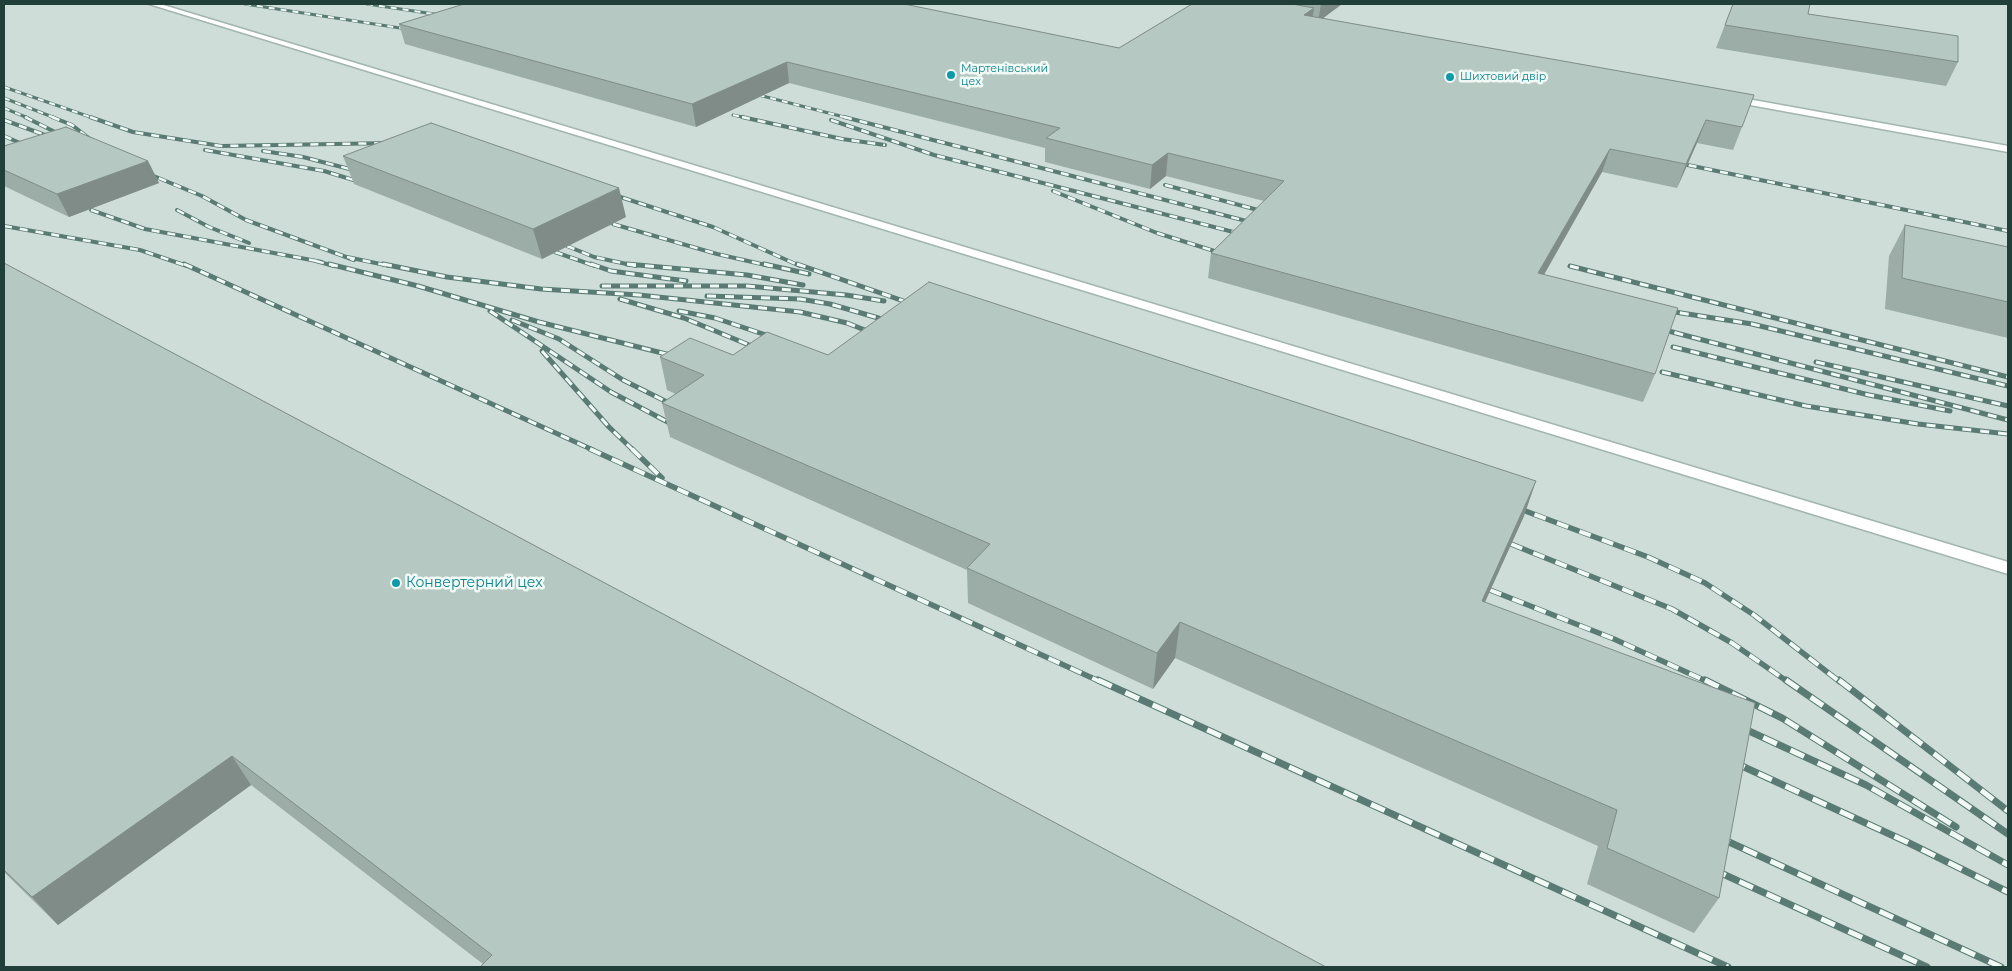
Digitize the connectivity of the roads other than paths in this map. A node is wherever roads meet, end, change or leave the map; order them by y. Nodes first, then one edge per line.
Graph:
1 (153, 4) edge
2 (1725, 98) edge
3 (2008, 149) edge
4 (2008, 568) edge

1 - 4 lane
2 - 3 lane

